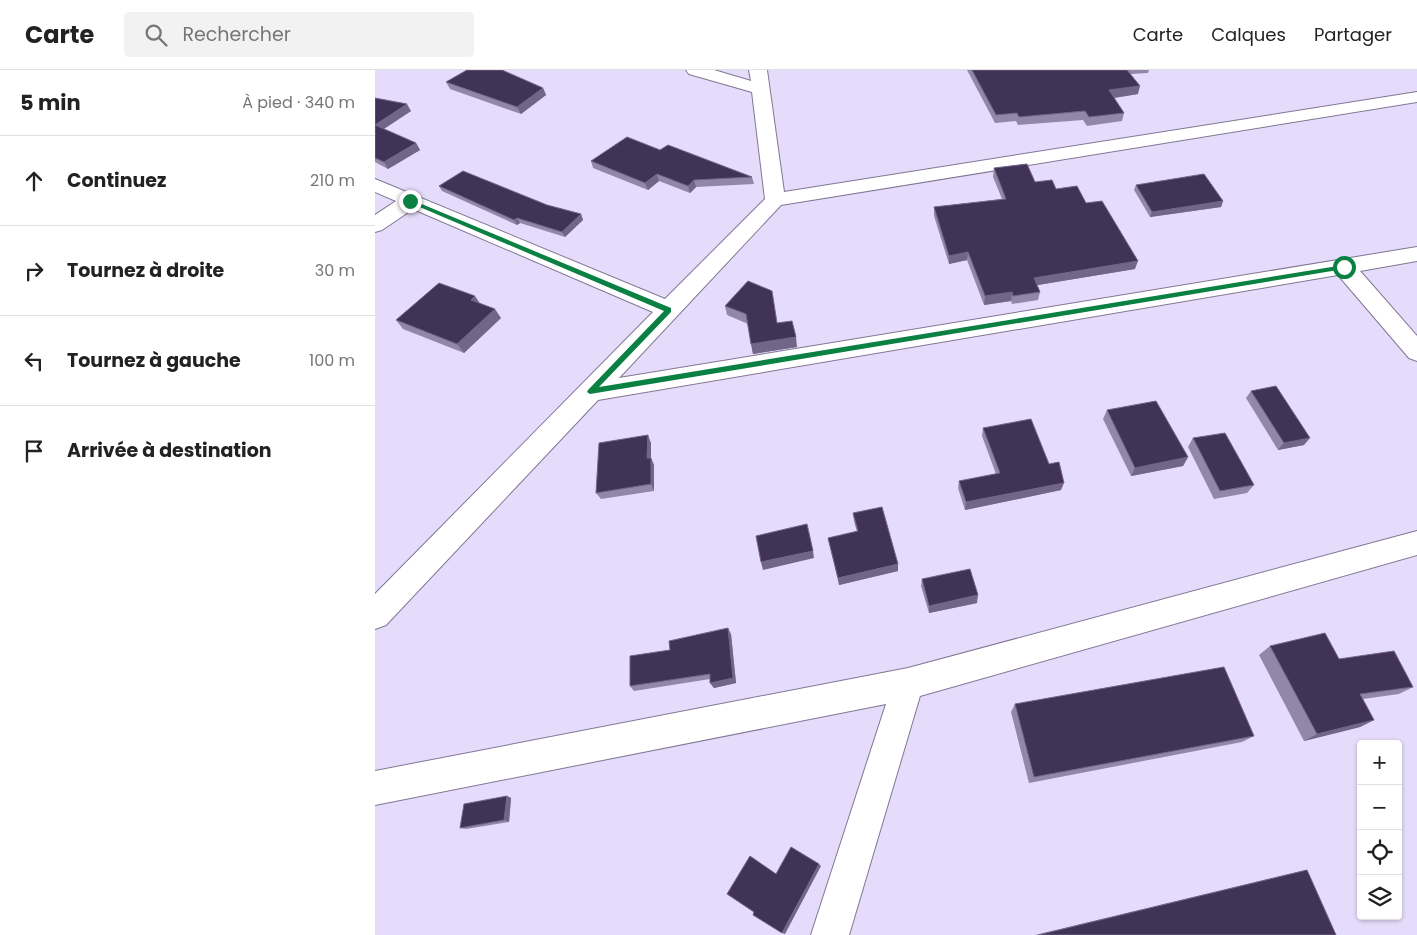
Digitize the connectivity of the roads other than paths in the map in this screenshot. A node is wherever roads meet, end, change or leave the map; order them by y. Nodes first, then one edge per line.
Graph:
1 (695, 70) edge
2 (759, 79) edge
3 (1417, 97) edge
4 (375, 185) edge
5 (775, 200) junction
6 (410, 201) junction
7 (375, 224) edge
8 (1417, 254) edge
9 (1344, 267) junction
10 (669, 310) junction
11 (1417, 352) edge
12 (590, 392) junction
13 (1417, 542) edge
14 (375, 615) edge
15 (908, 684) junction
16 (375, 788) edge
17 (830, 935) edge

1 - 2 street
2 - 5 street
3 - 5 street
4 - 6 street
5 - 10 street
6 - 7 street
6 - 10 street
8 - 9 street
9 - 11 street
9 - 12 street
10 - 12 street
12 - 14 street
13 - 15 street
15 - 16 street
15 - 17 street

